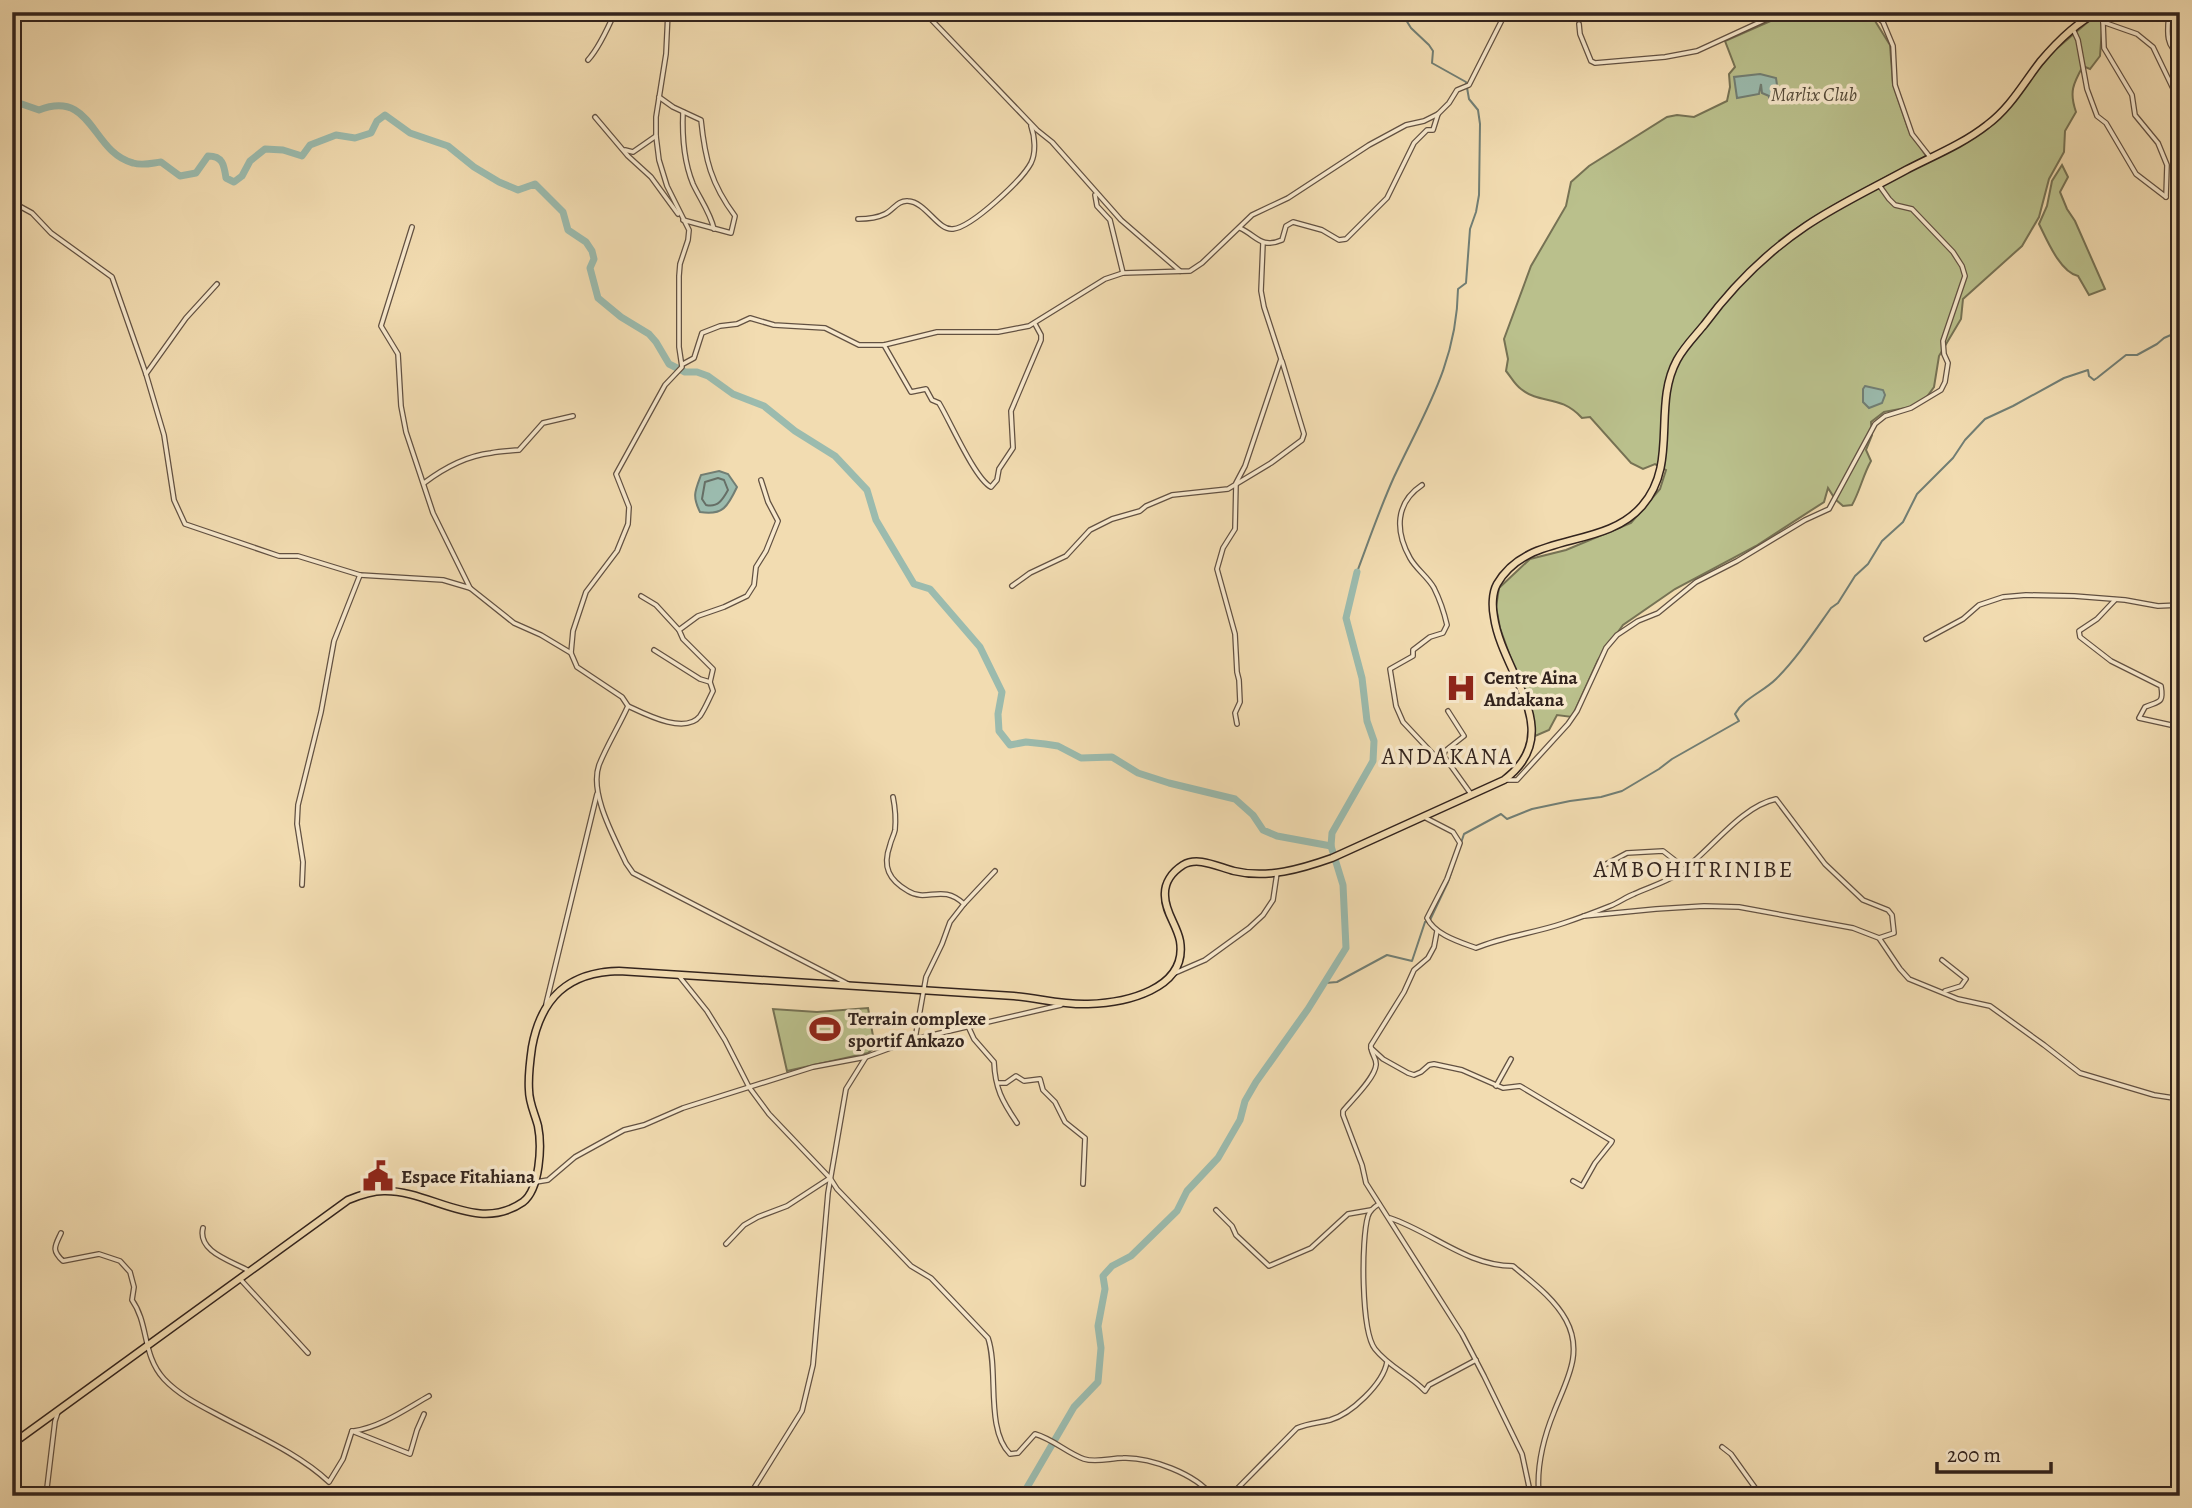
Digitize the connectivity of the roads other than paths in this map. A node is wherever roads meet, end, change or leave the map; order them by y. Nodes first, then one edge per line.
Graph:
1 (615, 12) edge
2 (668, 12) edge
3 (924, 12) edge
4 (994, 12) edge
5 (1055, 12) edge
6 (1506, 12) edge
7 (1782, 12) edge
8 (1872, 12) edge
9 (2099, 12) edge
10 (2169, 12) edge
11 (2103, 22) junction
12 (1579, 24) dead end
13 (2073, 29) junction
14 (2180, 54) edge
15 (588, 60) dead end
16 (659, 97) junction
17 (2180, 103) edge
18 (683, 112) junction
19 (1438, 114) junction
20 (595, 117) dead end
21 (1029, 121) junction
22 (656, 136) junction
23 (623, 150) junction
24 (1930, 158) junction
25 (1879, 185) junction
26 (1095, 193) junction
27 (12, 202) edge
28 (858, 219) dead end
29 (683, 220) junction
30 (412, 227) dead end
31 (1240, 228) junction
32 (714, 229) junction
33 (1263, 243) junction
34 (1180, 271) junction
35 (1123, 273) junction
36 (217, 284) dead end
37 (1035, 324) junction
38 (884, 345) junction
39 (1281, 359) junction
40 (683, 366) junction
41 (146, 374) junction
42 (573, 416) dead end
43 (761, 480) dead end
44 (1236, 482) junction
45 (424, 483) junction
46 (1422, 485) dead end
47 (360, 575) junction
48 (1012, 586) dead end
49 (470, 588) junction
50 (641, 596) dead end
51 (2115, 600) junction
52 (2180, 605) edge
53 (679, 630) junction
54 (1926, 639) dead end
55 (654, 650) dead end
56 (571, 653) junction
57 (710, 682) junction
58 (628, 706) junction
59 (1448, 711) dead end
60 (1237, 723) dead end
61 (2180, 727) edge
62 (1443, 758) junction
63 (1504, 780) junction
64 (598, 791) junction
65 (1471, 794) junction
66 (892, 797) dead end
67 (1423, 817) junction
68 (1597, 869) dead end
69 (995, 870) dead end
70 (1682, 870) junction
71 (1277, 873) junction
72 (302, 885) dead end
73 (964, 904) junction
74 (1579, 917) junction
75 (1437, 931) junction
76 (1880, 938) junction
77 (1942, 960) dead end
78 (1173, 974) junction
79 (679, 975) junction
80 (853, 986) junction
81 (923, 990) junction
82 (1943, 991) junction
83 (1066, 1003) junction
84 (545, 1009) junction
85 (968, 1026) junction
86 (915, 1040) junction
87 (1371, 1048) junction
88 (866, 1057) junction
89 (1511, 1059) dead end
90 (998, 1083) junction
91 (1496, 1086) junction
92 (749, 1087) junction
93 (2180, 1100) edge
94 (1017, 1123) dead end
95 (830, 1178) junction
96 (1573, 1181) dead end
97 (536, 1182) junction
98 (1083, 1184) dead end
99 (1379, 1204) junction
100 (1216, 1210) dead end
101 (1371, 1210) junction
102 (1390, 1217) junction
103 (203, 1228) dead end
104 (61, 1233) dead end
105 (726, 1244) dead end
106 (249, 1271) junction
107 (239, 1278) junction
108 (146, 1347) junction
109 (308, 1353) dead end
110 (1476, 1360) junction
111 (1387, 1362) junction
112 (429, 1396) dead end
113 (59, 1410) junction
114 (424, 1414) dead end
115 (352, 1432) junction
116 (12, 1444) edge
117 (1722, 1447) dead end
118 (46, 1496) edge
119 (749, 1496) edge
120 (1212, 1496) edge
121 (1230, 1496) edge
122 (1531, 1496) edge
123 (1539, 1496) edge
124 (1760, 1496) edge

1 - 15 street
2 - 16 street
3 - 21 street
4 - 5 street
6 - 19 street
7 - 12 street
8 - 24 street
9 - 11 street
9 - 13 main road
10 - 14 street
11 - 13 street
11 - 17 street
13 - 24 main road
16 - 18 street
16 - 22 street
18 - 32 street
18 - 32 street
19 - 31 street
19 - 33 street
20 - 23 street
21 - 26 street
21 - 28 street
22 - 23 street
22 - 29 street
23 - 29 street
24 - 25 main road
25 - 63 main road
25 - 63 street
26 - 34 street
26 - 35 street
27 - 41 street
29 - 32 street
29 - 40 street
30 - 45 street
31 - 33 street
31 - 34 street
33 - 39 street
34 - 35 street
35 - 37 street
36 - 41 street
37 - 38 street
37 - 38 street
38 - 40 street
39 - 44 street
39 - 44 street
40 - 56 street
41 - 47 street
42 - 45 street
43 - 53 street
44 - 48 street
44 - 60 street
45 - 49 street
46 - 62 street
47 - 49 street
47 - 72 street
49 - 56 street
50 - 53 street
51 - 52 street
51 - 54 street
51 - 61 street
53 - 57 street
55 - 57 street
56 - 58 street
57 - 58 street
58 - 64 street
59 - 62 street
62 - 65 street
63 - 65 main road
64 - 80 street
64 - 84 street
65 - 67 main road
66 - 73 street
67 - 71 main road
67 - 75 street
68 - 70 street
69 - 73 street
70 - 74 street
70 - 76 street
71 - 78 street
71 - 78 main road
73 - 81 street
74 - 75 street
74 - 76 street
75 - 87 street
76 - 82 street
77 - 82 street
78 - 83 main road
79 - 80 main road
79 - 84 main road
79 - 92 street
80 - 81 main road
81 - 83 main road
81 - 86 street
82 - 93 street
83 - 85 street
84 - 97 main road
85 - 86 street
85 - 90 street
86 - 88 street
87 - 91 street
87 - 99 street
88 - 92 street
88 - 95 street
89 - 91 street
90 - 94 street
90 - 98 street
91 - 96 street
92 - 95 street
92 - 97 street
95 - 105 street
95 - 119 street
95 - 120 street
97 - 106 main road
99 - 101 street
99 - 102 street
100 - 101 street
101 - 111 street
102 - 110 street
102 - 123 street
103 - 106 street
104 - 108 street
106 - 107 main road
107 - 108 main road
107 - 109 street
108 - 113 main road
108 - 115 street
110 - 111 street
110 - 122 street
111 - 121 street
112 - 115 street
113 - 116 main road
113 - 118 street
114 - 115 street
117 - 124 street

